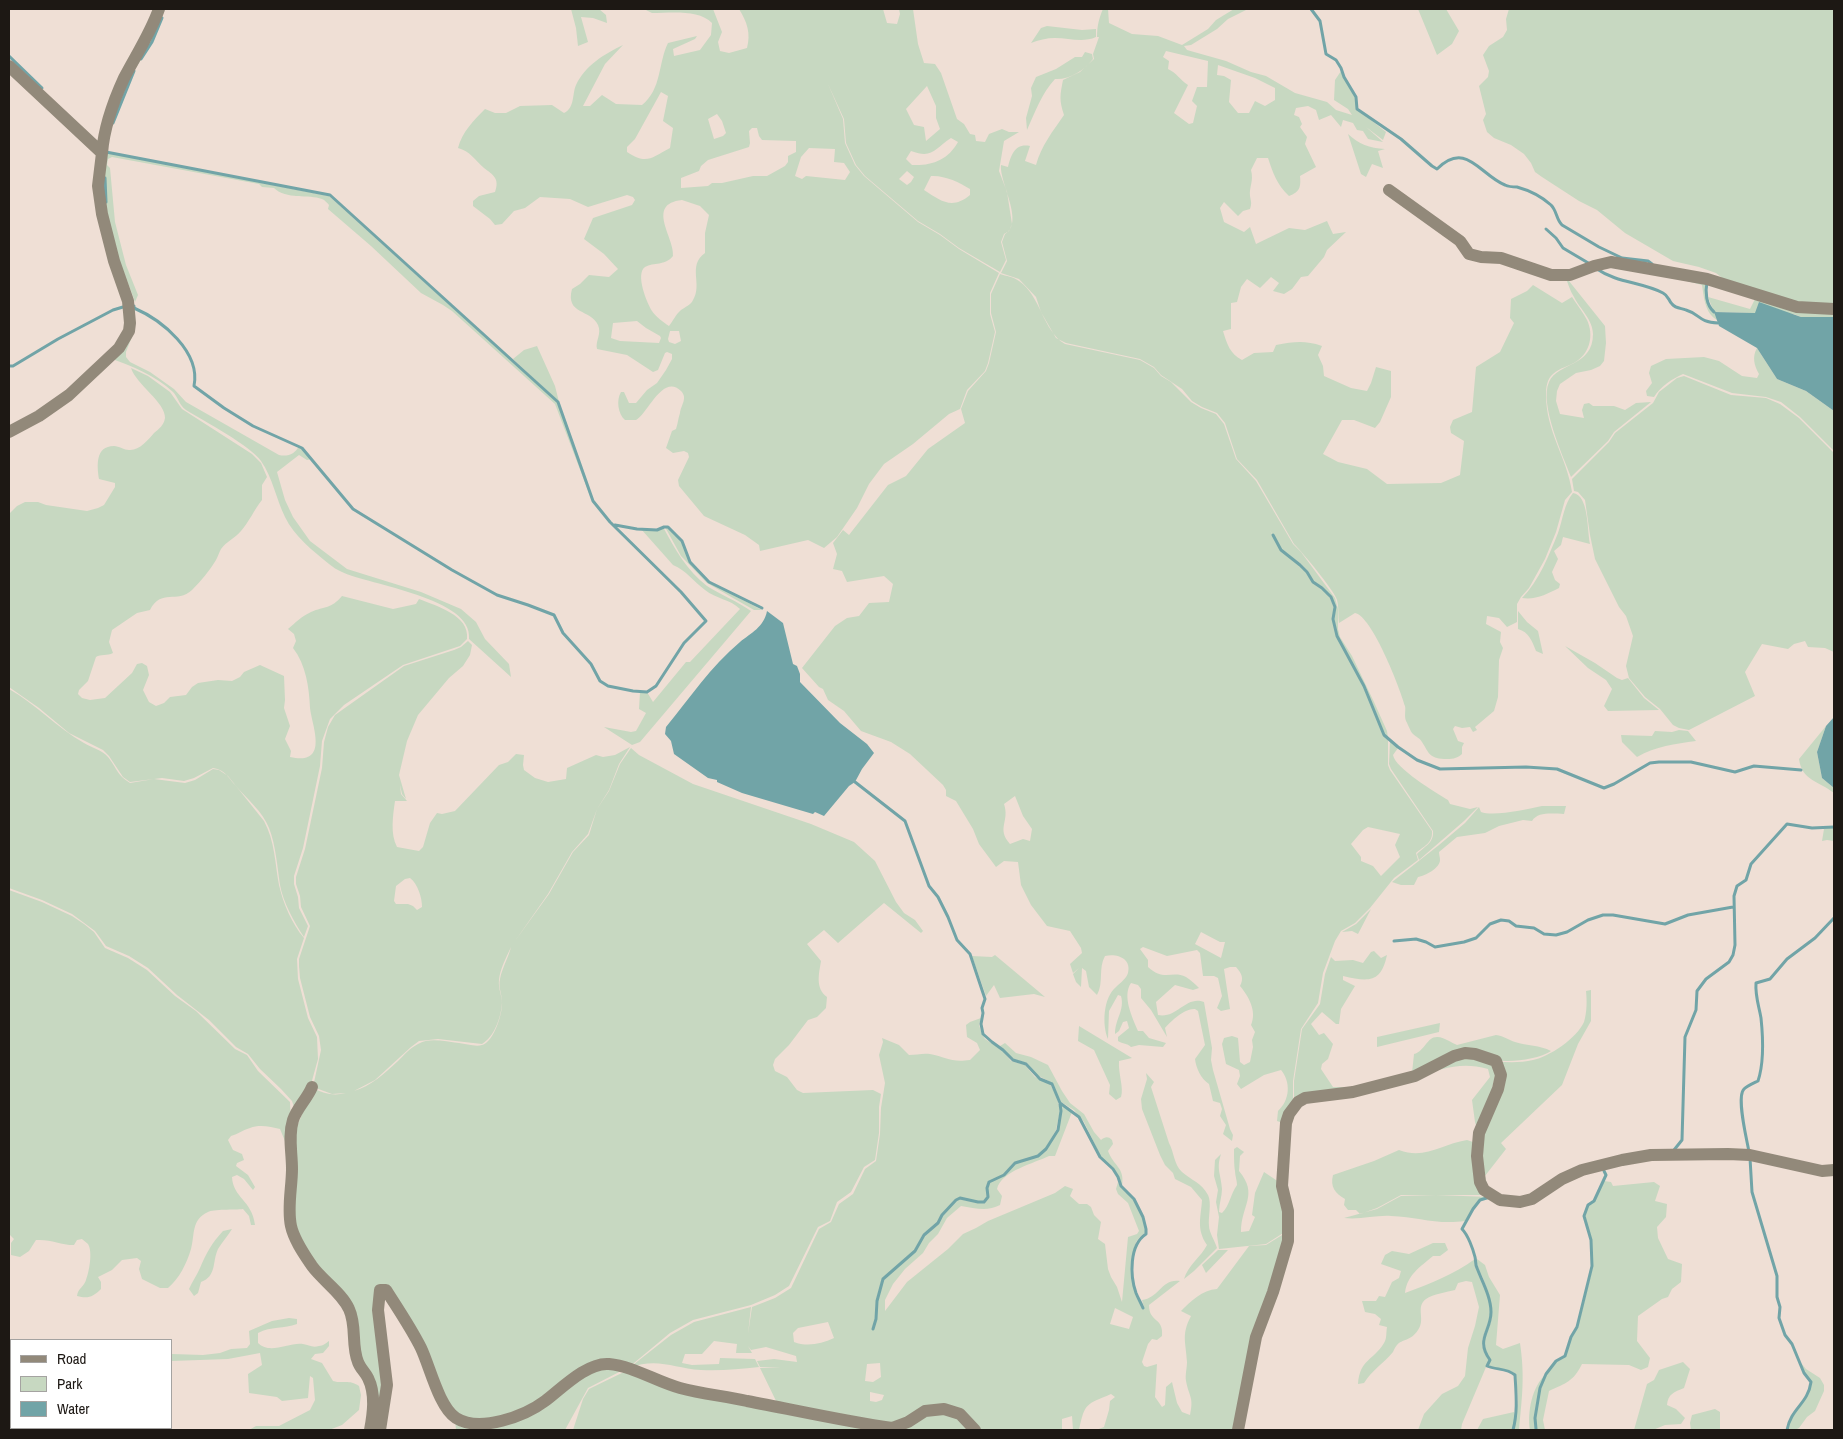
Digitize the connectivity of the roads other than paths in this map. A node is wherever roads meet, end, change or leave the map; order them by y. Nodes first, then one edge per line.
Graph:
1 (159, 9) edge
2 (9, 66) edge
3 (102, 153) junction
4 (1390, 190) dead end
5 (1834, 310) edge
6 (9, 432) edge
7 (312, 1087) dead end
8 (1834, 1170) edge
9 (370, 1430) edge
10 (380, 1430) edge
11 (975, 1430) edge
12 (1238, 1430) edge

1 - 3 street
2 - 3 street
3 - 6 street
4 - 5 street
7 - 9 street
8 - 12 street
10 - 11 street

